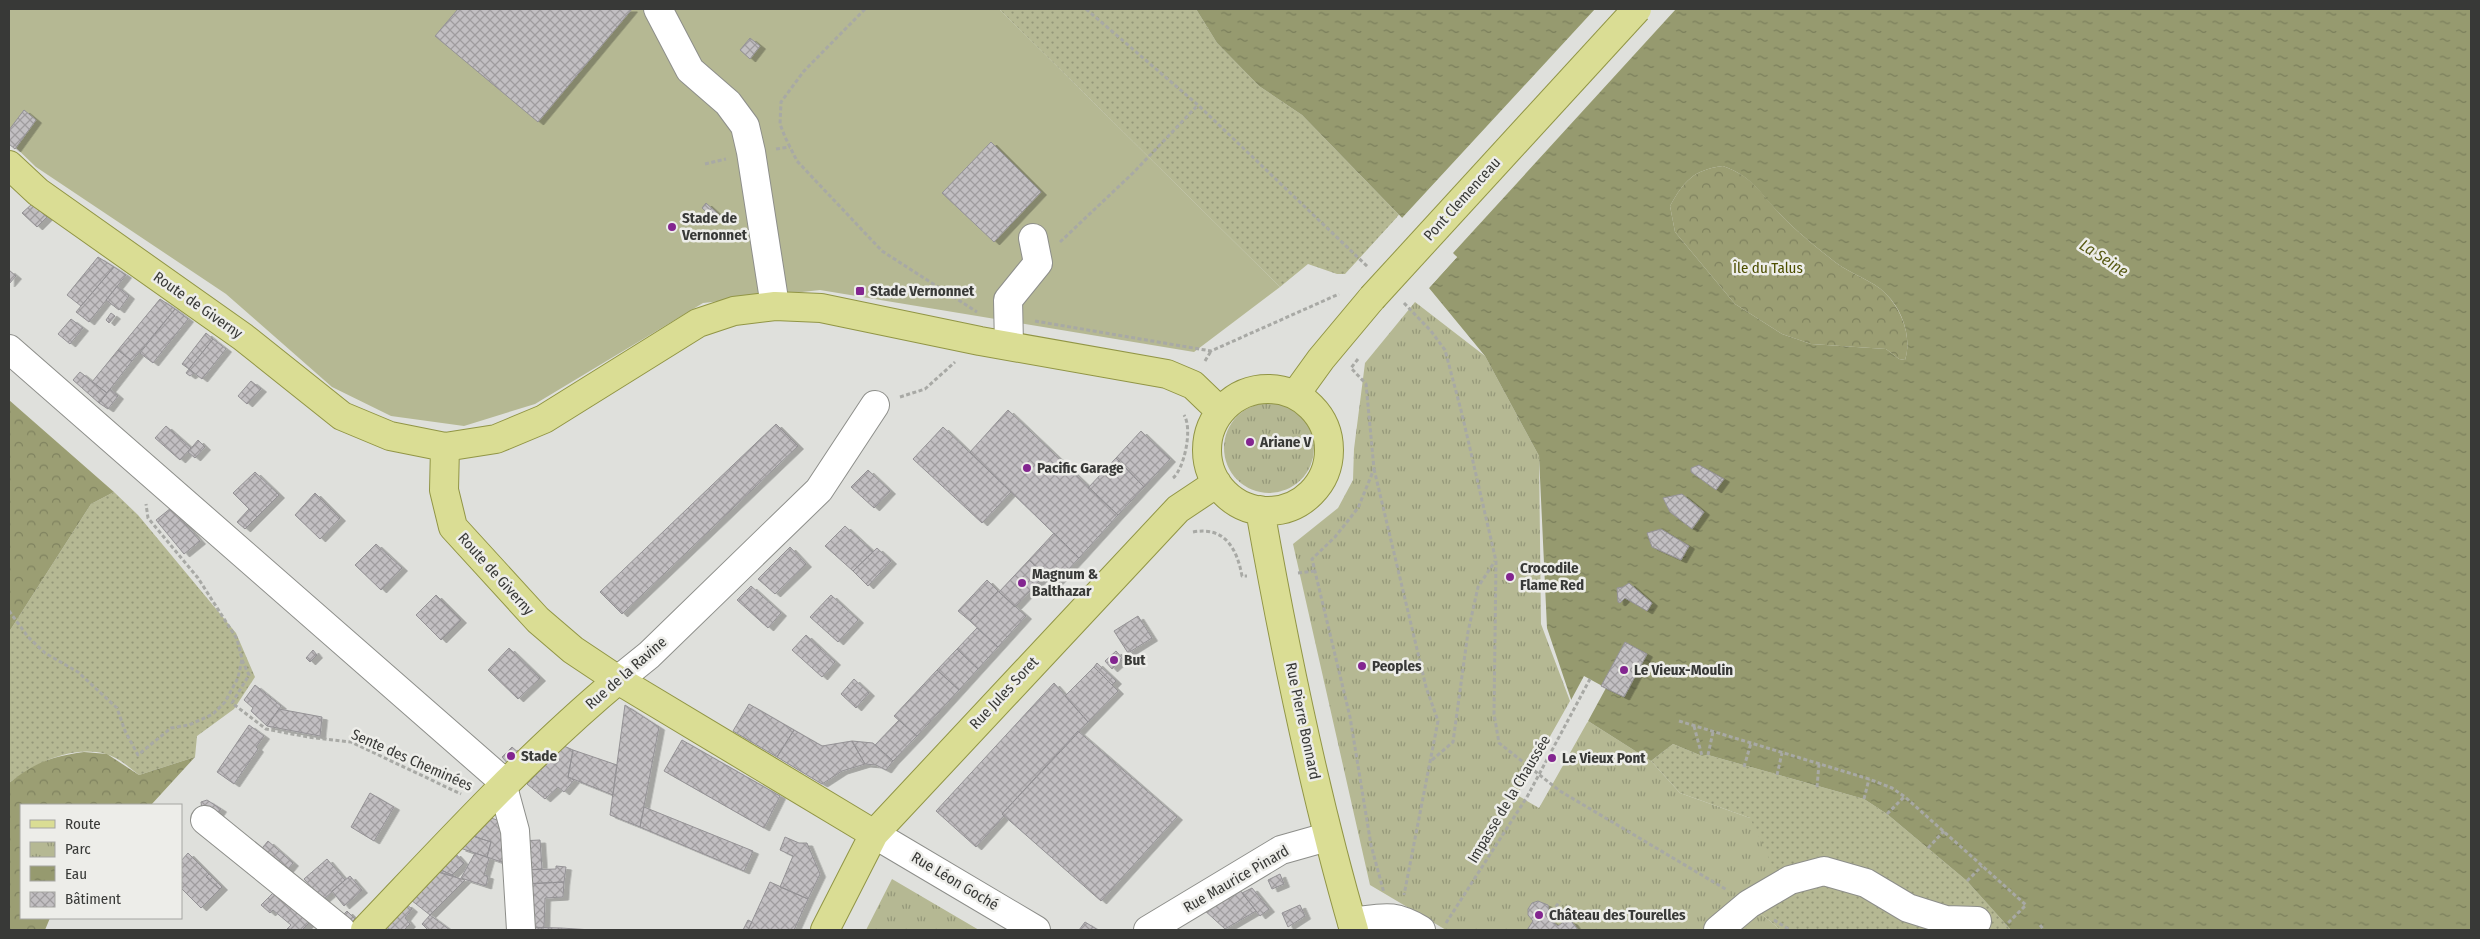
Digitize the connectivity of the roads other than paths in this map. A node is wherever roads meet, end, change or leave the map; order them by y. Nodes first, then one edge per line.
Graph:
1 (658, 9) edge
2 (1637, 9) edge
3 (9, 164) edge
4 (1035, 250) road end
5 (775, 306) junction
6 (1009, 344) junction
7 (9, 349) edge
8 (1295, 395) junction
9 (875, 405) road end
10 (1219, 410) junction
11 (445, 447) junction
12 (1217, 483) junction
13 (1260, 510) junction
14 (618, 680) junction
15 (497, 792) junction
16 (204, 820) dead end
17 (874, 834) junction
18 (1328, 837) junction
19 (1977, 921) dead end
20 (1353, 926) edge
21 (1432, 929) edge
22 (341, 930) edge
23 (365, 930) edge
24 (521, 930) edge
25 (825, 930) edge
26 (1036, 930) edge
27 (1148, 930) edge
28 (1718, 930) edge

1 - 5 street
2 - 8 main road, Pont Clemenceau, bridge
3 - 11 main road, Route de Giverny
4 - 6 street
5 - 6 main road
5 - 11 main road
6 - 10 main road
7 - 15 street
8 - 10 main road
8 - 13 main road
9 - 14 street, Rue de la Ravine
10 - 12 main road
11 - 14 main road, Route de Giverny
12 - 13 main road
12 - 17 main road, Rue Jules Soret
13 - 18 main road, Rue Pierre Bonnard
14 - 15 main road, Rue de la Ravine
14 - 17 main road, Route de Giverny
15 - 23 main road, Rue de la Ravine
15 - 24 street
16 - 22 street
17 - 25 main road, Rue Jules Soret
17 - 26 street, Rue Léon Goché
18 - 20 main road, Rue Pierre Bonnard
18 - 27 street, Rue Maurice Pinard
19 - 28 street
20 - 21 street

